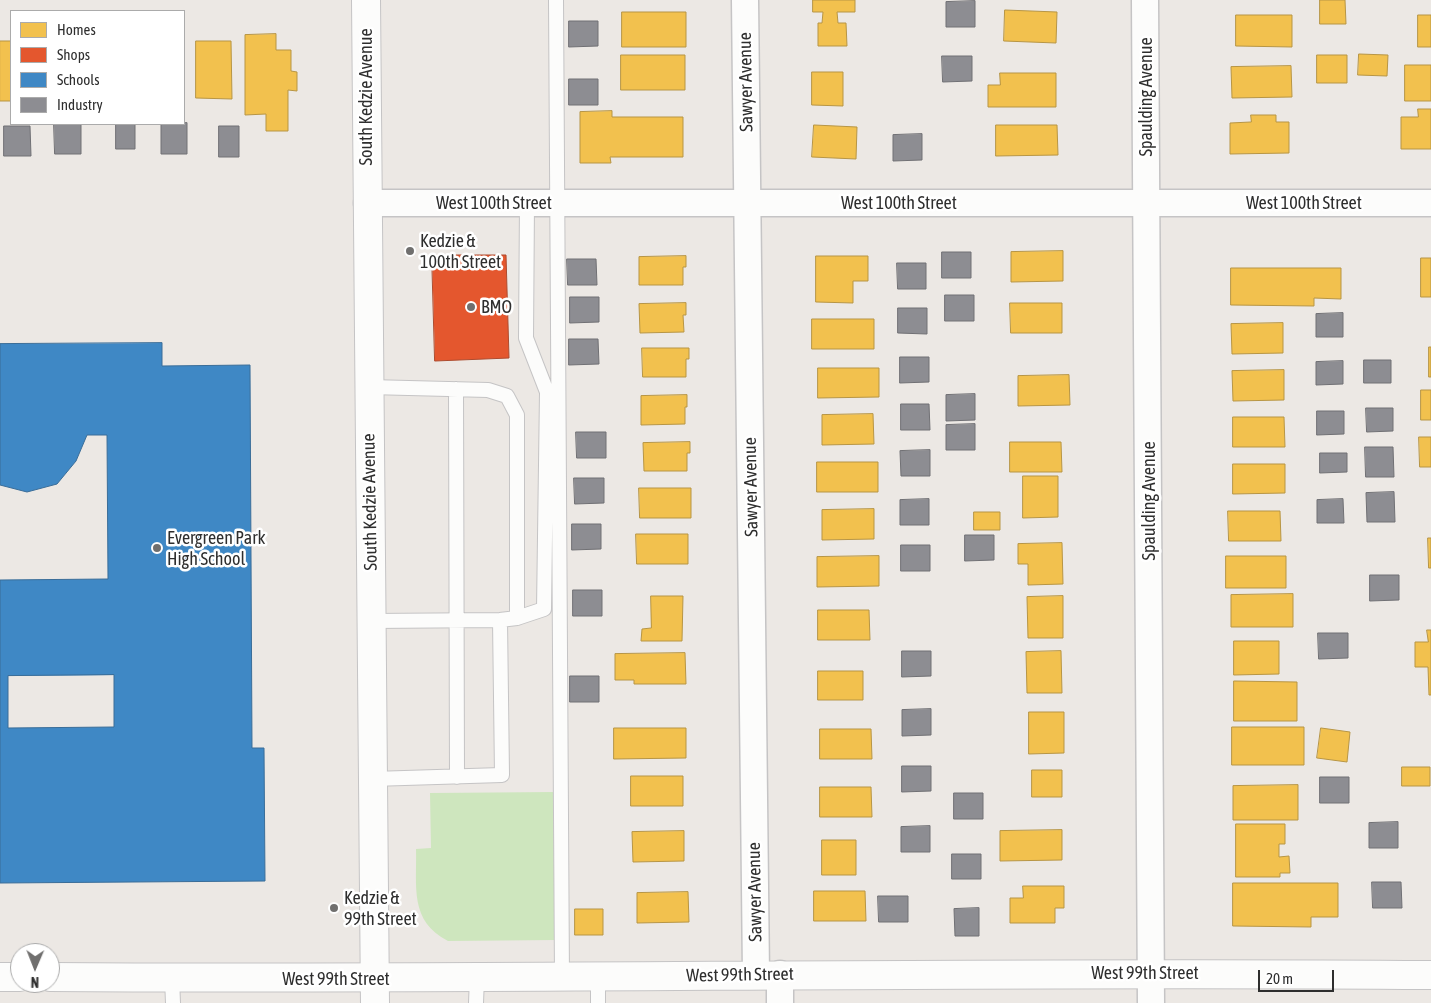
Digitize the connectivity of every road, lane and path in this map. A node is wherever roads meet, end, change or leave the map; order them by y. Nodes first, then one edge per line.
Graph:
1 (366, 0) edge
2 (556, 0) edge
3 (745, 0) edge
4 (1145, 0) edge
5 (367, 203) junction
6 (527, 203) junction
7 (557, 203) junction
8 (748, 203) junction
9 (1147, 203) junction
10 (1431, 203) edge
11 (369, 387) junction
12 (456, 389) junction
13 (518, 618) junction
14 (456, 620) junction
15 (500, 620) junction
16 (371, 621) junction
17 (457, 777) junction
18 (372, 779) junction
19 (1151, 973) junction
20 (768, 974) junction
21 (1431, 975) edge
22 (562, 977) junction
23 (60, 978) edge
24 (172, 990) edge
25 (477, 990) edge
26 (598, 990) edge
27 (374, 991) edge
28 (780, 1003) edge
29 (1152, 1003) edge

1 - 5 street, South Kedzie Avenue
2 - 7 lane
3 - 8 street, Sawyer Avenue
4 - 9 street, Spaulding Avenue
5 - 6 street, West 100th Street
5 - 11 street, South Kedzie Avenue
6 - 7 street, West 100th Street
6 - 13 lane
7 - 8 street, West 100th Street
7 - 22 lane
8 - 9 street, West 100th Street
8 - 20 street, Sawyer Avenue
9 - 10 street, West 100th Street
9 - 19 street, Spaulding Avenue
11 - 12 lane
11 - 16 street, South Kedzie Avenue
12 - 13 lane
12 - 14 lane
13 - 15 lane
14 - 15 lane
14 - 16 lane
14 - 17 lane
15 - 17 lane
16 - 18 street, South Kedzie Avenue
17 - 18 lane
18 - 27 street, South Kedzie Avenue
19 - 20 street, West 99th Street
19 - 21 street, West 99th Street
19 - 29 street, Spaulding Avenue
20 - 26 street, West 99th Street
20 - 28 street, Sawyer Avenue
22 - 25 street, West 99th Street
22 - 26 street, West 99th Street
23 - 24 street, West 99th Street
24 - 27 street, West 99th Street
25 - 27 street, West 99th Street

